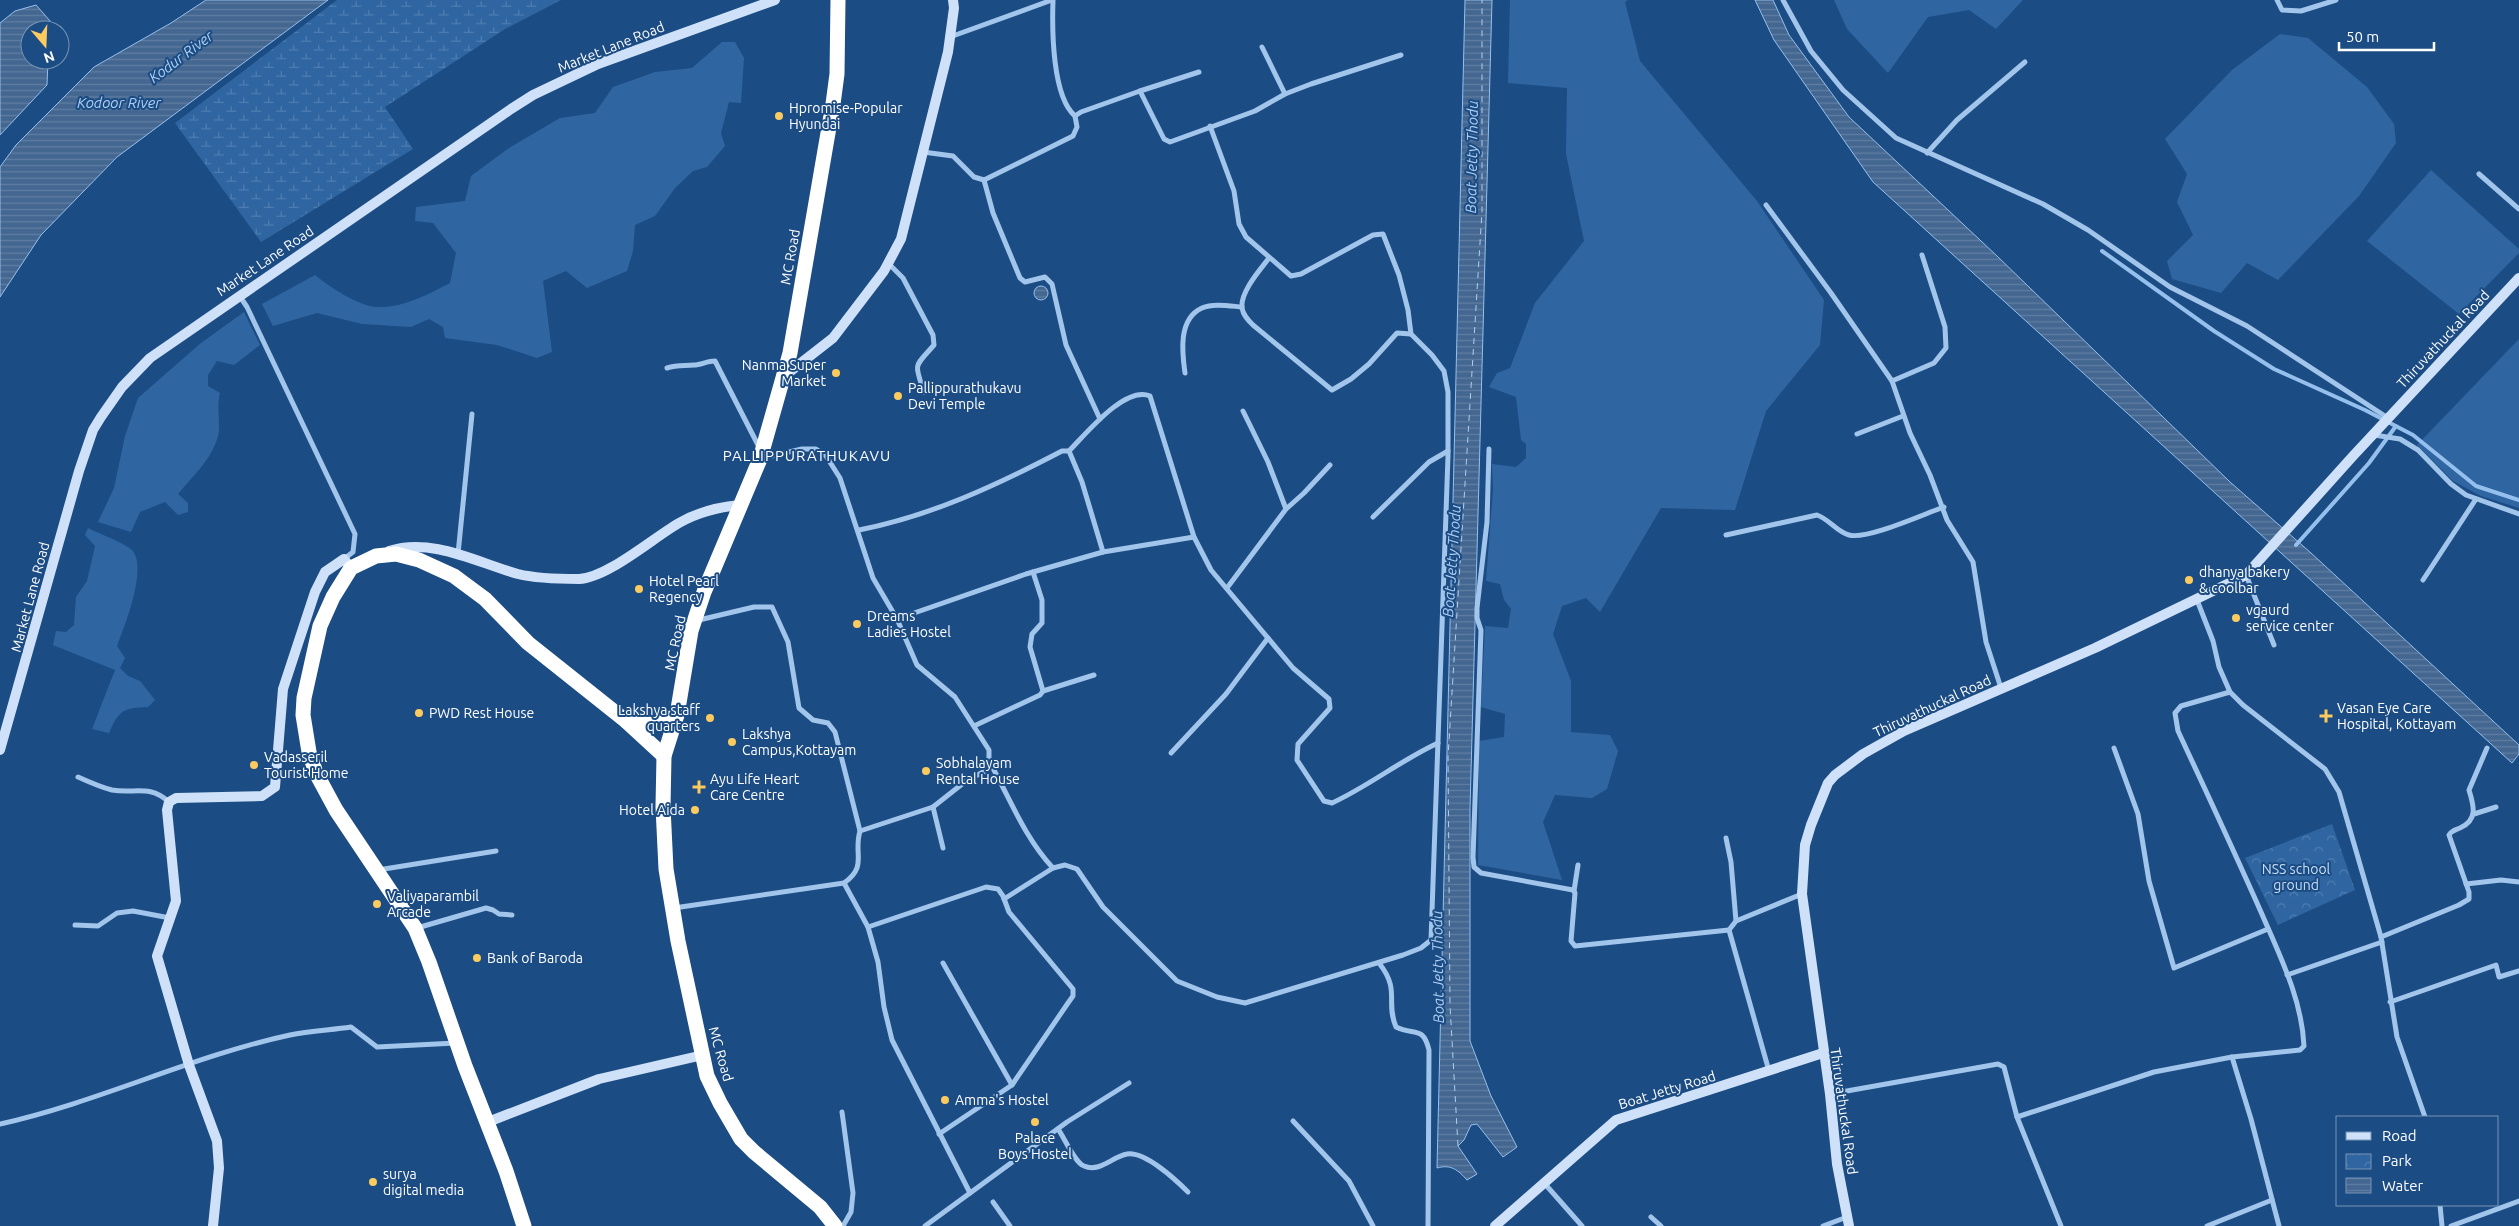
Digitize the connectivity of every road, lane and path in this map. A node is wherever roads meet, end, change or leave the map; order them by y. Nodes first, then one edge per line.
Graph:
1 (775, 0) edge
2 (838, 0) edge
3 (952, 0) edge
4 (1053, 0) edge
5 (1784, 0) edge
6 (2277, 0) edge
7 (2336, 0) edge
8 (950, 37) junction
9 (1262, 47) dead end
10 (1402, 55) dead end
11 (2025, 62) dead end
12 (1199, 72) dead end
13 (1140, 92) junction
14 (1285, 94) junction
15 (1075, 116) junction
16 (1210, 126) junction
17 (923, 152) junction
18 (1927, 153) junction
19 (2479, 174) dead end
20 (984, 180) junction
21 (1766, 205) dead end
22 (2519, 208) edge
23 (1922, 255) dead end
24 (1269, 258) junction
25 (888, 263) junction
26 (2519, 278) edge
27 (239, 295) junction
28 (1242, 306) junction
29 (1411, 334) junction
30 (668, 368) dead end
31 (1186, 373) dead end
32 (783, 377) junction
33 (1892, 381) junction
34 (924, 392) dead end
35 (1244, 411) dead end
36 (472, 414) dead end
37 (1903, 416) junction
38 (1100, 419) junction
39 (2386, 420) junction
40 (1858, 434) dead end
41 (2373, 435) junction
42 (1489, 449) dead end
43 (1069, 451) junction
44 (1448, 451) junction
45 (761, 456) junction
46 (1330, 465) dead end
47 (2476, 498) junction
48 (740, 505) junction
49 (1944, 507) junction
50 (1286, 509) junction
51 (2519, 514) edge
52 (1373, 517) dead end
53 (859, 530) junction
54 (1726, 535) dead end
55 (1194, 537) junction
56 (1103, 552) junction
57 (458, 554) junction
58 (376, 556) junction
59 (348, 564) junction
60 (1033, 572) junction
61 (2246, 575) junction
62 (2424, 580) dead end
63 (1227, 588) junction
64 (2197, 600) junction
65 (897, 619) junction
66 (695, 620) junction
67 (1268, 638) junction
68 (2274, 645) dead end
69 (1094, 676) dead end
70 (2002, 688) junction
71 (1043, 691) junction
72 (2230, 692) junction
73 (677, 715) junction
74 (626, 721) junction
75 (974, 726) junction
76 (1438, 743) junction
77 (2114, 748) dead end
78 (2486, 748) dead end
79 (0, 750) edge
80 (1171, 752) dead end
81 (664, 756) junction
82 (989, 762) junction
83 (78, 777) dead end
84 (169, 802) junction
85 (933, 807) junction
86 (2496, 807) dead end
87 (2474, 814) junction
88 (860, 831) junction
89 (1726, 838) dead end
90 (943, 848) dead end
91 (496, 851) dead end
92 (1578, 865) dead end
93 (1053, 868) junction
94 (378, 870) junction
95 (2519, 882) edge
96 (844, 884) junction
97 (2466, 884) junction
98 (1574, 891) junction
99 (1802, 894) junction
100 (1004, 899) junction
101 (673, 908) junction
102 (512, 915) dead end
103 (170, 918) junction
104 (1736, 921) junction
105 (75, 924) dead end
106 (868, 927) junction
107 (415, 928) junction
108 (2268, 929) junction
109 (1729, 930) junction
110 (2382, 940) junction
111 (943, 963) dead end
112 (1379, 963) junction
113 (2519, 971) edge
114 (2288, 975) junction
115 (2390, 1002) junction
116 (457, 1042) junction
117 (1823, 1053) junction
118 (702, 1055) junction
119 (2232, 1057) junction
120 (189, 1065) junction
121 (1769, 1072) junction
122 (1130, 1083) dead end
123 (1012, 1084) junction
124 (1830, 1094) junction
125 (842, 1112) dead end
126 (2425, 1116) edge
127 (2017, 1118) junction
128 (1293, 1121) dead end
129 (488, 1122) junction
130 (0, 1124) edge
131 (1058, 1129) junction
132 (939, 1134) junction
133 (1545, 1184) junction
134 (1188, 1192) dead end
135 (970, 1193) junction
136 (2272, 1200) junction
137 (2519, 1201) edge
138 (993, 1202) dead end
139 (2440, 1206) edge
140 (1651, 1217) dead end
141 (1848, 1221) edge
142 (522, 1225) edge
143 (213, 1226) edge
144 (835, 1226) edge
145 (843, 1226) edge
146 (925, 1226) edge
147 (1010, 1226) edge
148 (1373, 1226) edge
149 (1428, 1226) edge
150 (1494, 1226) edge
151 (1582, 1226) edge
152 (1662, 1226) edge
153 (1822, 1226) edge
154 (2061, 1226) edge
155 (2207, 1226) edge
156 (2279, 1226) edge
157 (2442, 1226) edge
158 (2451, 1226) edge

1 - 27 main road, Market Lane Road
2 - 32 highway, MC Road
3 - 8 main road
4 - 8 street
4 - 15 street
5 - 18 street
6 - 7 street
8 - 17 main road
9 - 14 street
10 - 14 street
11 - 18 street
12 - 13 street
13 - 15 street
13 - 16 street
14 - 16 street
15 - 20 street
16 - 24 street
17 - 20 street
17 - 25 main road
18 - 39 street
19 - 22 street
20 - 38 street
21 - 33 street
23 - 33 street
24 - 28 street
24 - 29 street
25 - 32 main road
25 - 34 street
26 - 39 main road, Thiruvathuckal Road
27 - 59 street
27 - 79 main road, Market Lane Road
28 - 29 street
28 - 31 street
29 - 44 street
30 - 45 street
32 - 45 highway, MC Road
33 - 37 street
35 - 50 street
36 - 57 street
37 - 40 street
37 - 49 street
38 - 43 street
38 - 55 street
39 - 41 main road, Thiruvathuckal Road
41 - 47 street
41 - 61 main road, Thiruvathuckal Road
42 - 98 street
43 - 53 street
43 - 56 street
44 - 52 street
44 - 76 street
45 - 48 highway, MC Road
45 - 53 street
46 - 50 street
47 - 51 street
47 - 62 street
48 - 57 main road
48 - 66 highway, MC Road
49 - 54 street
49 - 70 street
50 - 63 street
53 - 65 street
55 - 56 street
55 - 63 street
56 - 60 street
57 - 58 main road
58 - 59 highway
58 - 74 highway
59 - 84 main road
59 - 94 highway
60 - 65 street
60 - 71 street
61 - 64 main road, Thiruvathuckal Road
61 - 68 street
63 - 67 street
64 - 70 main road, Thiruvathuckal Road
64 - 72 street
65 - 75 street
66 - 73 highway, MC Road
66 - 88 street
67 - 76 street
67 - 80 street
69 - 71 street
70 - 99 main road, Thiruvathuckal Road
71 - 75 street
72 - 108 street
72 - 110 street
73 - 74 highway
73 - 81 highway, MC Road
74 - 81 highway
75 - 82 street
76 - 112 street
77 - 108 street
78 - 87 street
81 - 101 highway, MC Road
82 - 85 street
82 - 93 street
83 - 84 street
84 - 103 main road
85 - 88 street
85 - 90 street
86 - 87 street
87 - 97 street
88 - 96 street
89 - 104 street
91 - 94 street
92 - 98 street
93 - 100 street
93 - 112 street
94 - 107 highway
95 - 97 street
96 - 101 street
96 - 106 street
97 - 110 street
98 - 109 street
99 - 104 street
99 - 117 main road, Thiruvathuckal Road
100 - 106 street
100 - 123 street
101 - 118 highway, MC Road
102 - 107 street
103 - 105 street
103 - 120 main road
104 - 109 street
106 - 132 street
107 - 116 highway
108 - 114 street
109 - 121 street
110 - 114 street
110 - 115 street
111 - 123 street
112 - 149 street
113 - 115 street
114 - 119 street
115 - 126 street
116 - 120 street
116 - 129 highway
117 - 121 main road, Boat Jetty Road
117 - 124 main road, Thiruvathuckal Road
118 - 129 main road
118 - 144 highway, MC Road
119 - 127 street
119 - 136 street
120 - 130 street
120 - 143 main road
121 - 133 main road, Boat Jetty Road
122 - 131 street
123 - 132 street
124 - 127 street
124 - 141 main road, Thiruvathuckal Road
125 - 145 street
127 - 154 street
128 - 148 street
129 - 142 highway
131 - 134 street
131 - 135 street
132 - 135 street
133 - 150 main road, Boat Jetty Road
133 - 151 street
135 - 146 street
136 - 155 street
136 - 156 street
137 - 158 street
138 - 147 street
139 - 157 street
140 - 152 street
141 - 153 street

